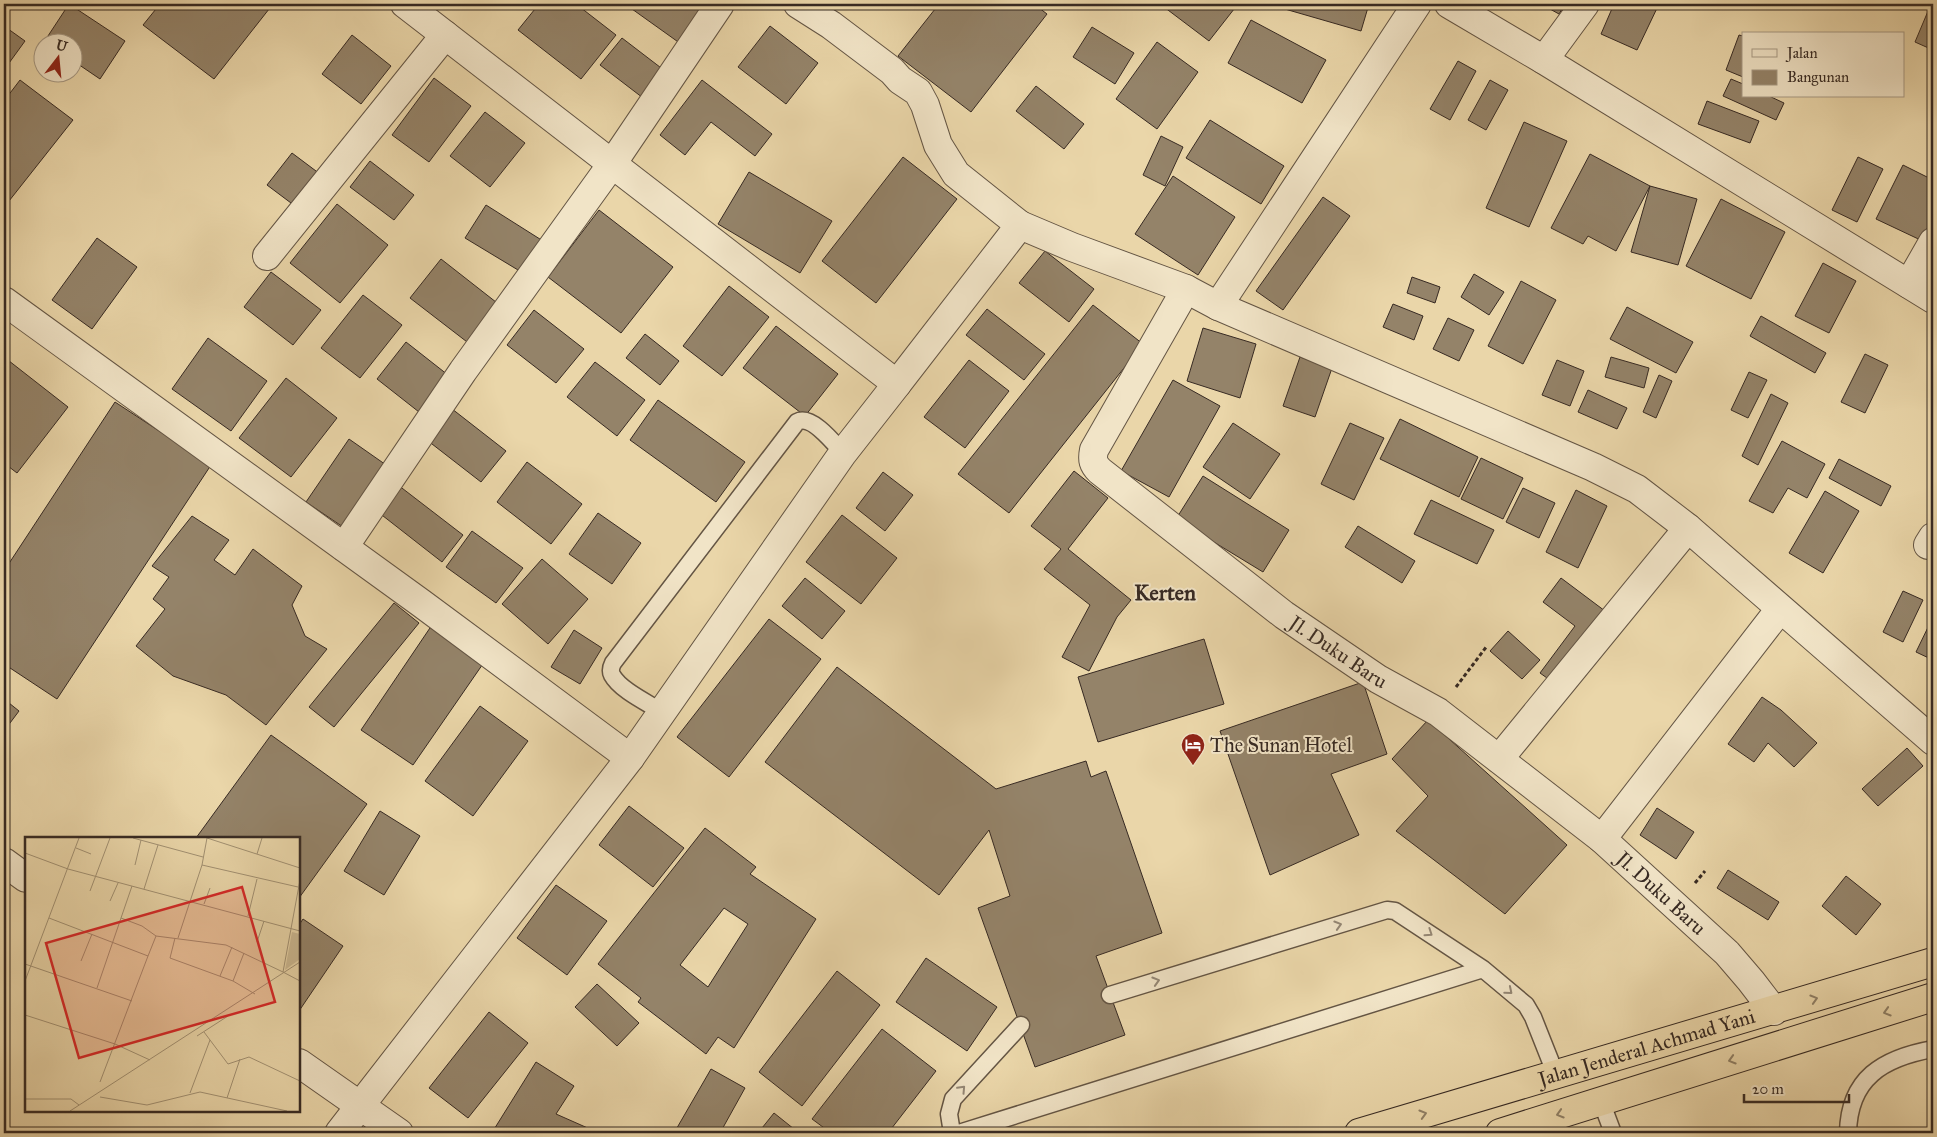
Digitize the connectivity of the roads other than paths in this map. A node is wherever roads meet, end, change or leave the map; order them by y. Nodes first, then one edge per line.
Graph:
1 (405, 4) edge
2 (720, 4) edge
3 (798, 4) edge
4 (1417, 4) edge
5 (1449, 4) edge
6 (1585, 4) edge
7 (446, 35) junction
8 (1544, 60) junction
9 (612, 164) junction
10 (1020, 225) junction
11 (1933, 242) edge
12 (267, 256) dead end
13 (1909, 284) junction
14 (1186, 289) junction
15 (1933, 299) edge
16 (4, 301) edge
17 (1218, 306) junction
18 (897, 384) junction
19 (843, 453) junction
20 (1688, 528) junction
21 (344, 547) junction
22 (1780, 608) junction
23 (662, 712) junction
24 (1933, 741) edge
25 (630, 758) junction
26 (1499, 759) junction
27 (1602, 839) junction
28 (4, 862) edge
29 (25, 877) edge
30 (1933, 962) edge
31 (1482, 969) junction
32 (1110, 995) dead end
33 (1933, 997) edge
34 (1774, 1011) junction
35 (1021, 1025) dead end
36 (1933, 1049) edge
37 (300, 1064) edge
38 (1556, 1075) junction
39 (1601, 1101) junction
40 (361, 1105) junction
41 (339, 1133) edge
42 (399, 1133) edge
43 (952, 1133) edge
44 (959, 1133) edge
45 (1359, 1133) edge
46 (1500, 1133) edge
47 (1614, 1133) edge
48 (1848, 1133) edge

1 - 7 street
2 - 9 street
3 - 10 street
4 - 17 street
5 - 8 street
6 - 8 street
7 - 9 street
7 - 12 street
8 - 13 street
9 - 18 street
9 - 21 street
10 - 14 street
10 - 18 street
11 - 13 street
13 - 15 street
14 - 17 street
14 - 26 street, Jl. Duku Baru
16 - 21 street
17 - 20 street
18 - 19 street
19 - 23 street
19 - 23 lane
20 - 22 street
20 - 26 street
21 - 25 street
22 - 24 street
22 - 27 street
23 - 25 street
25 - 40 street
26 - 27 street, Jl. Duku Baru
27 - 34 street, Jl. Duku Baru
28 - 29 street
34 -> 30 highway, Jalan Jenderal Achmad Yani
32 -> 31 lane
31 -> 38 lane
31 - 44 lane
33 -> 39 highway, Jalan Jenderal Achmad Yani
34 - 38 highway, Jalan Jenderal Achmad Yani
43 -> 35 lane
36 - 48 lane
37 - 40 street
45 -> 38 highway, Jalan Jenderal Achmad Yani
39 -> 46 highway, Jalan Jenderal Achmad Yani
39 - 47 lane
40 - 41 street
40 - 42 street

